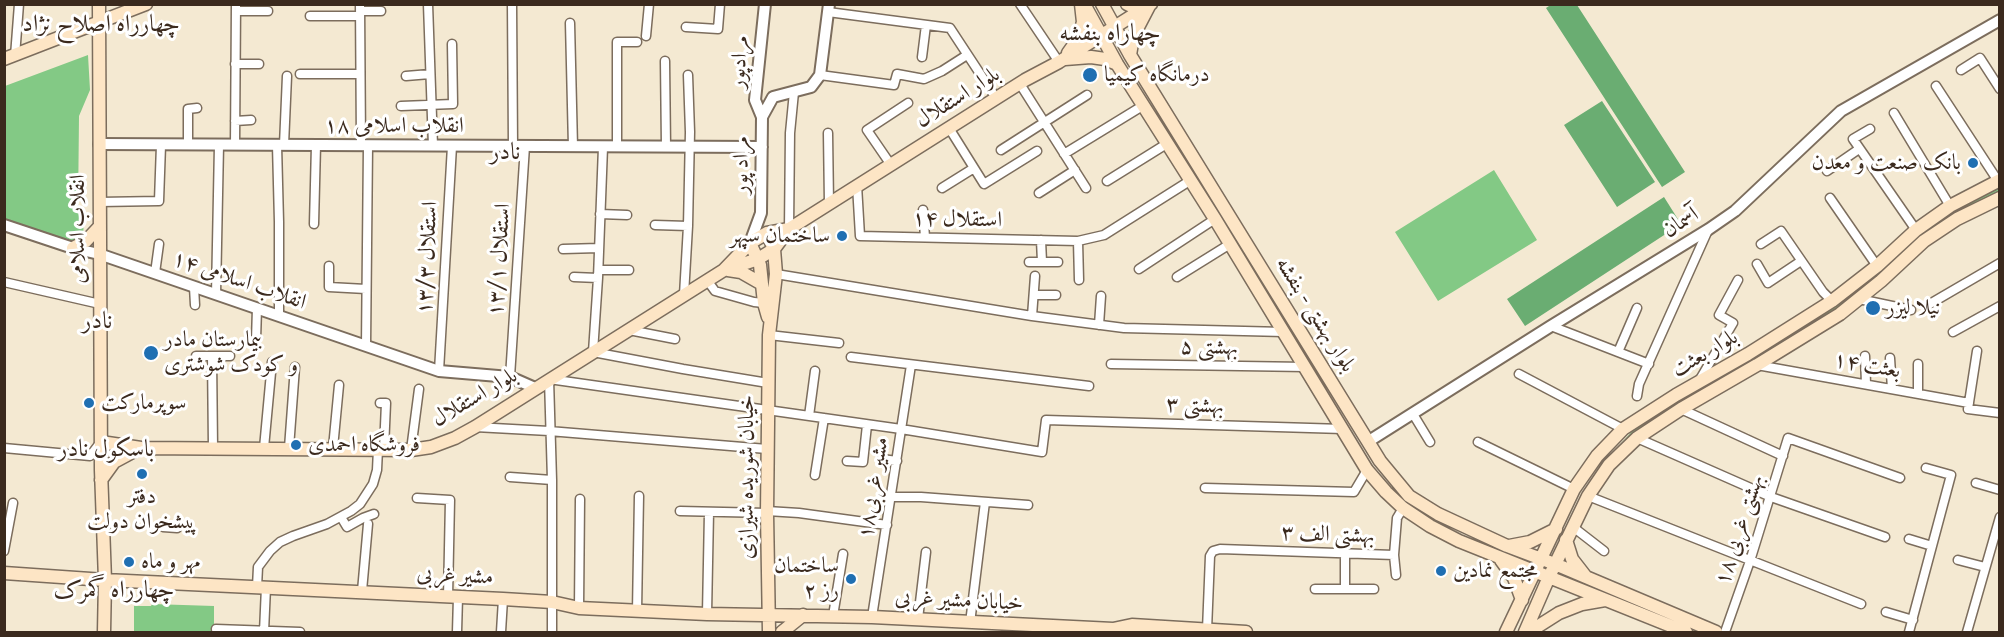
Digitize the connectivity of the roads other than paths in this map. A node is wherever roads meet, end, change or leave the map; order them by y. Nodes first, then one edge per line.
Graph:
1 (19, 4) edge
2 (99, 4) edge
3 (146, 4) edge
4 (428, 4) edge
5 (512, 4) edge
6 (649, 4) edge
7 (720, 4) edge
8 (765, 4) edge
9 (1020, 4) edge
10 (1083, 4) edge
11 (1102, 4) edge
12 (1126, 4) edge
13 (1150, 5) edge
14 (236, 8) edge
15 (829, 8) edge
16 (360, 10) edge
17 (268, 11) dead end
18 (381, 11) dead end
19 (310, 16) dead end
20 (2000, 20) edge
21 (570, 23) dead end
22 (99, 24) junction
23 (926, 25) junction
24 (686, 27) dead end
25 (1115, 27) junction
26 (646, 36) dead end
27 (1102, 36) junction
28 (637, 42) dead end
29 (452, 44) dead end
30 (968, 55) junction
31 (1130, 55) junction
32 (922, 57) dead end
33 (10, 58) edge
34 (664, 61) dead end
35 (1061, 61) junction
36 (235, 64) junction
37 (260, 64) dead end
38 (1117, 64) junction
39 (1961, 70) dead end
40 (300, 74) dead end
41 (430, 74) junction
42 (359, 75) junction
43 (406, 75) dead end
44 (688, 75) dead end
45 (820, 75) junction
46 (287, 76) dead end
47 (1020, 84) junction
48 (1936, 86) dead end
49 (2000, 89) edge
50 (794, 92) junction
51 (1087, 94) dead end
52 (996, 98) junction
53 (908, 104) dead end
54 (431, 105) junction
55 (1144, 105) junction
56 (401, 106) dead end
57 (198, 108) dead end
58 (1894, 113) dead end
59 (762, 117) junction
60 (251, 120) dead end
61 (235, 121) junction
62 (1044, 123) junction
63 (949, 128) junction
64 (1870, 129) dead end
65 (828, 134) dead end
66 (1168, 143) junction
67 (99, 144) junction
68 (188, 144) junction
69 (161, 145) junction
70 (219, 145) junction
71 (235, 145) junction
72 (280, 145) junction
73 (316, 145) junction
74 (364, 146) junction
75 (433, 146) junction
76 (452, 146) junction
77 (513, 146) junction
78 (525, 146) junction
79 (573, 147) junction
80 (603, 147) junction
81 (617, 147) junction
82 (666, 147) junction
83 (690, 147) junction
84 (762, 147) junction
85 (1859, 149) junction
86 (1001, 150) dead end
87 (1037, 151) dead end
88 (1064, 154) junction
89 (891, 165) junction
90 (974, 168) junction
91 (1075, 170) junction
92 (1827, 171) dead end
93 (1191, 180) junction
94 (1999, 180) edge
95 (1107, 182) dead end
96 (857, 185) junction
97 (1086, 188) dead end
98 (942, 189) dead end
99 (1039, 193) dead end
100 (1830, 198) dead end
101 (99, 202) junction
102 (1998, 202) edge
103 (829, 204) junction
104 (1950, 206) junction
105 (923, 210) dead end
106 (761, 213) junction
107 (600, 214) junction
108 (627, 215) dead end
109 (1215, 219) junction
110 (314, 224) dead end
111 (4, 225) edge
112 (655, 225) dead end
113 (100, 226) junction
114 (688, 226) junction
115 (789, 229) junction
116 (1708, 229) junction
117 (1916, 230) junction
118 (768, 233) junction
119 (925, 237) junction
120 (1041, 240) junction
121 (1078, 241) junction
122 (750, 243) junction
123 (159, 244) dead end
124 (1230, 244) junction
125 (1761, 244) dead end
126 (73, 248) junction
127 (599, 248) junction
128 (563, 249) dead end
129 (774, 249) junction
130 (99, 254) junction
131 (758, 259) junction
132 (1029, 261) dead end
133 (1801, 261) junction
134 (1041, 262) junction
135 (1058, 262) dead end
136 (2000, 263) edge
137 (1756, 264) dead end
138 (329, 266) dead end
139 (1877, 266) junction
140 (1139, 269) dead end
141 (629, 270) dead end
142 (724, 270) junction
143 (155, 273) junction
144 (598, 274) junction
145 (776, 274) junction
146 (1035, 276) dead end
147 (574, 277) dead end
148 (1177, 277) dead end
149 (707, 280) junction
150 (1079, 280) dead end
151 (1738, 280) dead end
152 (4, 282) edge
153 (762, 284) junction
154 (194, 287) junction
155 (366, 289) junction
156 (1278, 293) junction
157 (216, 294) junction
158 (1034, 295) junction
159 (1056, 295) dead end
160 (684, 296) junction
161 (1101, 296) dead end
162 (1859, 299) junction
163 (1265, 301) junction
164 (1832, 301) junction
165 (764, 303) junction
166 (100, 304) junction
167 (195, 305) dead end
168 (1928, 305) dead end
169 (2000, 306) edge
170 (257, 308) junction
171 (1637, 308) dead end
172 (1911, 310) dead end
173 (1840, 314) junction
174 (279, 316) junction
175 (1032, 316) junction
176 (769, 322) junction
177 (1099, 325) junction
178 (1551, 326) junction
179 (629, 330) junction
180 (1284, 332) junction
181 (1953, 332) dead end
182 (769, 335) junction
183 (675, 339) dead end
184 (256, 340) dead end
185 (839, 343) dead end
186 (366, 346) junction
187 (1977, 351) dead end
188 (593, 352) junction
189 (1618, 352) junction
190 (196, 356) dead end
191 (212, 356) junction
192 (1865, 356) dead end
193 (230, 357) dead end
194 (851, 357) dead end
195 (1890, 358) dead end
196 (272, 362) dead end
197 (1111, 364) dead end
198 (1649, 364) junction
199 (1918, 364) dead end
200 (911, 365) junction
201 (1757, 365) junction
202 (295, 367) dead end
203 (1306, 367) junction
204 (439, 371) junction
205 (815, 371) dead end
206 (1519, 374) dead end
207 (510, 377) junction
208 (549, 379) junction
209 (1699, 381) junction
210 (768, 383) junction
211 (1866, 384) junction
212 (339, 385) dead end
213 (1089, 386) dead end
214 (535, 388) junction
215 (419, 389) dead end
216 (1892, 389) junction
217 (1918, 393) junction
218 (1637, 396) dead end
219 (1969, 402) junction
220 (380, 403) dead end
221 (1681, 409) junction
222 (768, 410) junction
223 (2000, 413) edge
224 (1413, 414) junction
225 (809, 416) junction
226 (824, 418) junction
227 (867, 425) junction
228 (475, 427) junction
229 (901, 429) junction
230 (1343, 429) junction
231 (1623, 429) junction
232 (549, 431) junction
233 (1637, 438) junction
234 (1369, 441) junction
235 (101, 442) junction
236 (1430, 442) dead end
237 (1478, 442) dead end
238 (213, 447) junction
239 (4, 448) edge
240 (141, 448) junction
241 (264, 448) junction
242 (290, 448) junction
243 (333, 448) junction
244 (381, 449) junction
245 (767, 449) junction
246 (411, 450) junction
247 (1783, 456) junction
248 (1596, 458) junction
249 (882, 459) dead end
250 (847, 460) dead end
251 (897, 461) junction
252 (1608, 468) junction
253 (1926, 468) dead end
254 (1367, 470) junction
255 (815, 475) dead end
256 (510, 477) dead end
257 (1899, 478) dead end
258 (101, 480) junction
259 (552, 480) junction
260 (1976, 483) dead end
261 (1205, 488) dead end
262 (1574, 489) junction
263 (2000, 490) edge
264 (639, 496) dead end
265 (1588, 496) junction
266 (891, 497) junction
267 (1771, 497) junction
268 (417, 498) dead end
269 (580, 499) dead end
270 (985, 502) junction
271 (13, 503) dead end
272 (1028, 506) dead end
273 (1403, 508) junction
274 (680, 511) dead end
275 (709, 512) junction
276 (767, 512) junction
277 (374, 514) dead end
278 (341, 517) junction
279 (2000, 517) edge
280 (368, 524) dead end
281 (887, 525) junction
282 (163, 527) dead end
283 (1573, 527) junction
284 (177, 528) dead end
285 (1556, 530) junction
286 (1885, 537) dead end
287 (1908, 539) dead end
288 (1566, 540) junction
289 (1507, 546) junction
290 (1932, 546) junction
291 (4, 551) edge
292 (1604, 551) dead end
293 (926, 552) dead end
294 (843, 554) dead end
295 (1345, 554) junction
296 (1394, 555) junction
297 (1540, 558) junction
298 (1500, 559) junction
299 (1958, 560) dead end
300 (1750, 561) junction
301 (1555, 564) junction
302 (1986, 567) junction
303 (4, 573) edge
304 (1534, 573) junction
305 (1396, 575) dead end
306 (1549, 577) junction
307 (1587, 578) junction
308 (105, 580) junction
309 (261, 587) junction
310 (1315, 589) dead end
311 (1344, 589) junction
312 (1374, 589) dead end
313 (362, 591) junction
314 (453, 597) junction
315 (503, 599) junction
316 (1522, 600) junction
317 (1606, 600) junction
318 (552, 602) junction
319 (1632, 604) junction
320 (1861, 604) dead end
321 (579, 608) junction
322 (637, 611) junction
323 (1886, 612) dead end
324 (707, 614) junction
325 (769, 614) junction
326 (803, 615) junction
327 (833, 616) junction
328 (872, 617) junction
329 (918, 619) junction
330 (1913, 620) junction
331 (968, 626) edge
332 (216, 628) dead end
333 (1028, 629) edge
334 (1207, 630) junction
335 (1116, 631) edge
336 (1504, 631) edge
337 (264, 632) edge
338 (300, 632) edge
339 (104, 633) edge
340 (457, 633) edge
341 (501, 633) edge
342 (552, 633) edge
343 (769, 633) edge
344 (782, 633) edge
345 (1246, 633) edge
346 (1527, 633) edge
347 (1686, 633) edge
348 (1716, 633) edge
349 (1725, 633) edge
350 (1909, 633) edge
351 (1967, 633) edge

1 - 33 street
2 - 22 main road, انقلاب اسلامی
3 - 22 main road
4 - 41 street
5 - 77 street
6 - 26 street
7 - 24 street
8 - 59 street, مرادپور
9 - 35 street
10 - 27 main road, بلوار بهشتی - بنفشه
10 - 35 main road
11 - 25 main road, بلوار بهشتی - بنفشه
12 - 13 main road
13 - 25 main road, بلوار استقلال
13 - 31 main road
14 - 17 street
14 - 36 street
15 - 23 street
15 - 45 street
16 - 18 street
16 - 19 street
16 - 42 street
20 - 116 street, آسمان
21 - 79 street
22 - 33 main road
22 - 67 main road, انقلاب اسلامی
23 - 30 street
23 - 32 street
25 - 27 main road, بلوار استقلال
25 - 31 main road, بلوار بهشتی - بنفشه
27 - 35 main road, بلوار استقلال
27 - 38 main road, بلوار بهشتی - بنفشه
28 - 81 street
29 - 54 street
30 - 45 street
30 - 52 street
31 - 156 main road, بلوار بهشتی - بنفشه
34 - 82 street
35 - 38 main road
35 - 47 main road, بلوار استقلال
36 - 37 street
36 - 61 street
38 - 55 main road, بلوار بهشتی - بنفشه
39 - 49 street
40 - 42 street
41 - 43 street
41 - 54 street
42 - 74 street
44 - 83 street
45 - 50 street, مرادپور
46 - 72 street
47 - 52 main road, بلوار استقلال
47 - 62 street
48 - 94 street
50 - 59 street, مرادپور
50 - 115 street
51 - 62 street
52 - 63 main road, بلوار استقلال
53 - 89 street
54 - 56 street
54 - 75 street
55 - 66 main road, بلوار بهشتی - بنفشه
55 - 88 street
57 - 68 street
58 - 104 street
59 - 84 street, مراد پور
60 - 61 street
61 - 71 street
62 - 86 street
62 - 88 street
63 - 89 main road, بلوار استقلال
63 - 90 street
64 - 85 street
65 - 103 street
66 - 93 main road, بلوار بهشتی - بنفشه
66 - 95 street
67 - 69 street, ۱۸ انقلاب اسلامی
67 - 101 main road, انقلاب اسلامی
68 - 69 street, ۱۸ انقلاب اسلامی
68 - 70 street, ۱۸ انقلاب اسلامی
69 - 101 street
70 - 71 street, ۱۸ انقلاب اسلامی
70 - 157 street
71 - 72 street, ۱۸ انقلاب اسلامی
72 - 73 street, ۱۸ انقلاب اسلامی
72 - 174 street
73 - 74 street, ۱۸ انقلاب اسلامی
73 - 110 street
74 - 75 street, ۱۸ انقلاب اسلامی
74 - 155 street
75 - 76 street, ۱۸ انقلاب اسلامی
76 - 77 street, ۱۸ انقلاب اسلامی
76 - 204 street, ۱۳/۳ استقلال
77 - 78 street, ۱۸ انقلاب اسلامی
78 - 79 street, ۱۸ انقلاب اسلامی
78 - 207 street, ۱۳/۱ استقلال
79 - 80 street, ۱۸ انقلاب اسلامی
80 - 81 street, ۱۸ انقلاب اسلامی
80 - 107 street
81 - 82 street, ۱۸ انقلاب اسلامی
82 - 83 street, ۱۸ انقلاب اسلامی
83 - 84 street, ۱۸ انقلاب اسلامی
83 - 114 street
84 - 106 street, مراد پور
85 - 92 street
85 - 117 street
87 - 90 street
88 - 91 street
89 - 96 main road, بلوار استقلال
90 - 98 street
91 - 97 street
91 - 99 street
93 - 109 main road, بلوار بهشتی - بنفشه
93 - 121 street, استقلال ۱۴
94 - 104 main road, بلوار بعثت
96 - 103 main road, بلوار استقلال
96 - 119 street, استقلال ۱۴
100 - 139 street
101 - 113 main road, انقلاب اسلامی
102 - 162 main road, بلوار بعثت
103 - 115 main road, بلوار استقلال
104 - 117 main road, بلوار بعثت
105 - 119 street
106 - 118 street, مراد پور
106 - 122 street, مراد پور
107 - 108 street
107 - 127 street
109 - 124 main road, بلوار بهشتی - بنفشه
109 - 140 street
111 - 126 street, ۱۴ انقلاب اسلامی
112 - 114 street
113 - 126 main road
113 - 130 main road, انقلاب اسلامی
114 - 160 street
115 - 118 main road, بلوار استقلال
115 - 129 main road, بلوار استقلال
116 - 178 street, آسمان
116 - 198 street
117 - 139 main road, بلوار بعثت
118 - 122 main road, بلوار استقلال
118 - 129 main road, خیابان شوریده شیرازی
119 - 120 street, استقلال ۱۴
120 - 121 street, استقلال ۱۴
120 - 134 street
121 - 150 street
122 - 131 main road, خیابان شوریده شیرازی
122 - 142 main road, بلوار استقلال
123 - 143 street
124 - 148 street
124 - 163 main road, بلوار بهشتی - بنفشه
125 - 133 street
126 - 130 street, ۱۴ انقلاب اسلامی
127 - 128 street
127 - 144 street
129 - 131 main road, بلوار استقلال
129 - 145 main road, خیابان شوریده شیرازی
130 - 143 street, ۱۴ انقلاب اسلامی
130 - 166 main road, انقلاب اسلامی
131 - 142 main road, بلوار استقلال
131 - 153 main road, خیابان شوریده شیرازی
132 - 134 street
133 - 137 street
133 - 164 street
134 - 135 street
136 - 168 street
138 - 155 street
139 - 164 main road, بلوار بعثت
141 - 144 street
142 - 149 main road, بلوار استقلال
142 - 153 main road
143 - 154 street, ۱۴ انقلاب اسلامی
144 - 147 street
144 - 188 street
145 - 175 street
145 - 176 main road, خیابان شوریده شیرازی
146 - 158 street
149 - 160 main road, بلوار استقلال
149 - 165 street
151 - 209 street
152 - 166 street
153 - 165 main road, خیابان شوریده شیرازی
154 - 157 street, ۱۴ انقلاب اسلامی
154 - 167 street
155 - 186 street
156 - 163 main road
156 - 234 main road, بلوار بهشتی - بنفشه
157 - 170 street, ۱۴ انقلاب اسلامی
158 - 159 street
158 - 175 street
160 - 179 main road, بلوار استقلال
161 - 177 street
162 - 172 street
162 - 173 main road, بلوار بعثت
163 - 180 main road, بلوار بهشتی - بنفشه
164 - 173 main road
164 - 209 main road, بلوار بعثت
165 - 176 main road, خیابان شوریده شیرازی
166 - 235 main road, انقلاب اسلامی
169 - 181 street
170 - 174 street, ۱۴ انقلاب اسلامی
170 - 184 street
171 - 189 street
173 - 201 main road, بلوار بعثت
174 - 186 street, ۱۴ انقلاب اسلامی
175 - 177 street
176 - 182 main road, خیابان شوریده شیرازی
177 - 180 street
178 - 189 street
178 - 224 street, آسمان
179 - 183 street
179 - 188 main road, بلوار استقلال
180 - 203 main road, بلوار بهشتی - بنفشه
182 - 185 street
182 - 210 main road, خیابان شوریده شیرازی
186 - 204 street, ۱۴ انقلاب اسلامی
187 - 219 street
188 - 208 main road, بلوار استقلال
188 - 210 street
189 - 198 street
190 - 191 street
191 - 193 street
191 - 238 street
192 - 211 street
194 - 200 street
195 - 216 street
196 - 241 street
197 - 203 street, بهشتی ۵
198 - 218 street
199 - 217 street
200 - 213 street
200 - 229 street, مشیر غربی۱۸
201 - 211 street, بعثت ۱۴
201 - 221 main road, بلوار بعثت
202 - 242 street
203 - 230 main road, بلوار بهشتی - بنفشه
204 - 207 street, ۱۴ انقلاب اسلامی
205 - 225 street
206 - 231 street
207 - 214 street, ۱۴ انقلاب اسلامی
208 - 214 main road, بلوار استقلال
208 - 222 street
208 - 232 street
209 - 231 main road, بلوار بعثت
210 - 222 main road, خیابان شوریده شیرازی
211 - 216 street, بعثت ۱۴
212 - 243 street
214 - 228 main road, بلوار استقلال
215 - 246 street
216 - 217 street, بعثت ۱۴
217 - 219 street, بعثت ۱۴
219 - 223 street, بعثت ۱۴
220 - 244 street
221 - 233 main road, بلوار بعثت
221 - 247 street
222 - 225 street
222 - 245 main road, خیابان شوریده شیرازی
224 - 234 street, آسمان
224 - 236 street
225 - 226 street
226 - 227 street
226 - 255 street
227 - 229 street
227 - 250 street
228 - 232 street
228 - 246 main road, بلوار استقلال
229 - 230 street, بهشتی ۳
229 - 251 street, مشیر غربی۱۸
230 - 254 main road, بلوار بهشتی - بنفشه
231 - 248 main road, بلوار بعثت
232 - 245 street
232 - 259 street
233 - 252 main road, بلوار بعثت
233 - 267 street
234 - 289 main road, بلوار بهشتی - بنفشه
235 - 239 street
235 - 240 main road, بلوار استقلال
235 - 258 main road, انقلاب اسلامی
237 - 262 street
238 - 240 main road, بلوار استقلال
238 - 241 main road, بلوار استقلال
240 - 258 main road
241 - 242 main road, بلوار استقلال
242 - 243 main road, بلوار استقلال
243 - 244 main road, بلوار استقلال
244 - 246 main road, بلوار استقلال
244 - 278 street
245 - 276 main road, خیابان شوریده شیرازی
247 - 257 street, بهشتی غربی ۱۸
247 - 267 street, بهشتی غربی ۱۸
248 - 252 main road
248 - 262 main road, بلوار بعثت
249 - 251 street
251 - 266 street, مشیر غربی۱۸
252 - 265 main road, بلوار بعثت
253 - 290 street
254 - 261 street
254 - 273 main road, بلوار بهشتی - بنفشه
256 - 259 street
258 - 308 main road, انقلاب اسلامی
259 - 318 street
260 - 263 street
262 - 285 main road, بلوار بعثت
264 - 322 street
265 - 283 main road, بلوار بعثت
265 - 300 street
266 - 270 street
266 - 281 street, مشیر غربی۱۸
267 - 286 street
267 - 300 street, بهشتی غربی ۱۸
268 - 314 street
269 - 321 street
270 - 272 street
270 - 331 street
271 - 291 street
273 - 296 street, بهشتی الف ۳
273 - 298 main road, بلوار بهشتی - بنفشه
274 - 275 street
275 - 276 street
275 - 324 street
276 - 281 street
276 - 325 main road, خیابان شوریده شیرازی
277 - 278 street
278 - 309 street
279 - 302 street
280 - 313 street
281 - 328 street, مشیر غربی۱۸
282 - 284 street
283 - 288 main road, بلوار بعثت
283 - 292 street
285 - 289 main road
285 - 297 main road, بلوار بعثت
287 - 290 street
288 - 301 main road, بلوار بعثت
288 - 307 main road
289 - 297 main road, بلوار بهشتی - بنفشه
290 - 330 street
293 - 329 street
294 - 327 street
295 - 296 street, بهشتی الف ۳
295 - 311 street
295 - 334 street, بهشتی الف ۳
296 - 305 street
297 - 301 main road, بلوار بهشتی - بنفشه
297 - 304 main road, بلوار بعثت
298 - 304 main road, بلوار بهشتی - بنفشه
298 - 316 main road
299 - 302 street
300 - 320 street
300 - 349 street, بهشتی غربی ۱۸
301 - 306 main road, بلوار بعثت
301 - 307 main road, بلوار بهشتی - بنفشه
302 - 351 street
303 - 308 main road, مشیر غربی
304 - 306 main road, بلوار بهشتی - بنفشه
304 - 316 main road, بلوار بعثت
306 - 317 main road, بلوار بهشتی - بنفشه
306 - 346 main road, بلوار بعثت
307 - 319 main road, بلوار بهشتی - بنفشه
308 - 309 main road, مشیر غربی
308 - 339 main road, انقلاب اسلامی
309 - 313 main road, مشیر غربی
309 - 337 street
310 - 311 street
311 - 312 street
313 - 314 main road, مشیر غربی
314 - 315 main road, مشیر غربی
314 - 340 street
315 - 318 main road, مشیر غربی
315 - 341 street
316 - 336 main road, بلوار بعثت
317 - 319 main road, بلوار بهشتی - بنفشه
317 - 346 main road
318 - 321 main road, مشیر غربی
318 - 342 street
319 - 347 main road
319 - 348 main road
321 - 322 main road, مشیر غربی
322 - 324 main road, مشیر غربی
323 - 330 street
324 - 325 main road, مشیر غربی
325 - 326 main road, مشیر غربی
325 - 343 main road, خیابان شوریده شیرازی
326 - 327 main road, خیابان مشیر غربی
326 - 344 main road
327 - 328 main road, خیابان مشیر غربی
328 - 329 main road, خیابان مشیر غربی
329 - 331 main road, خیابان مشیر غربی
330 - 350 street
331 - 333 main road, خیابان مشیر غربی
332 - 337 street
333 - 335 main road, خیابان مشیر غربی
334 - 335 main road, خیابان مشیر غربی
334 - 345 main road, خیابان مشیر غربی
337 - 338 street

